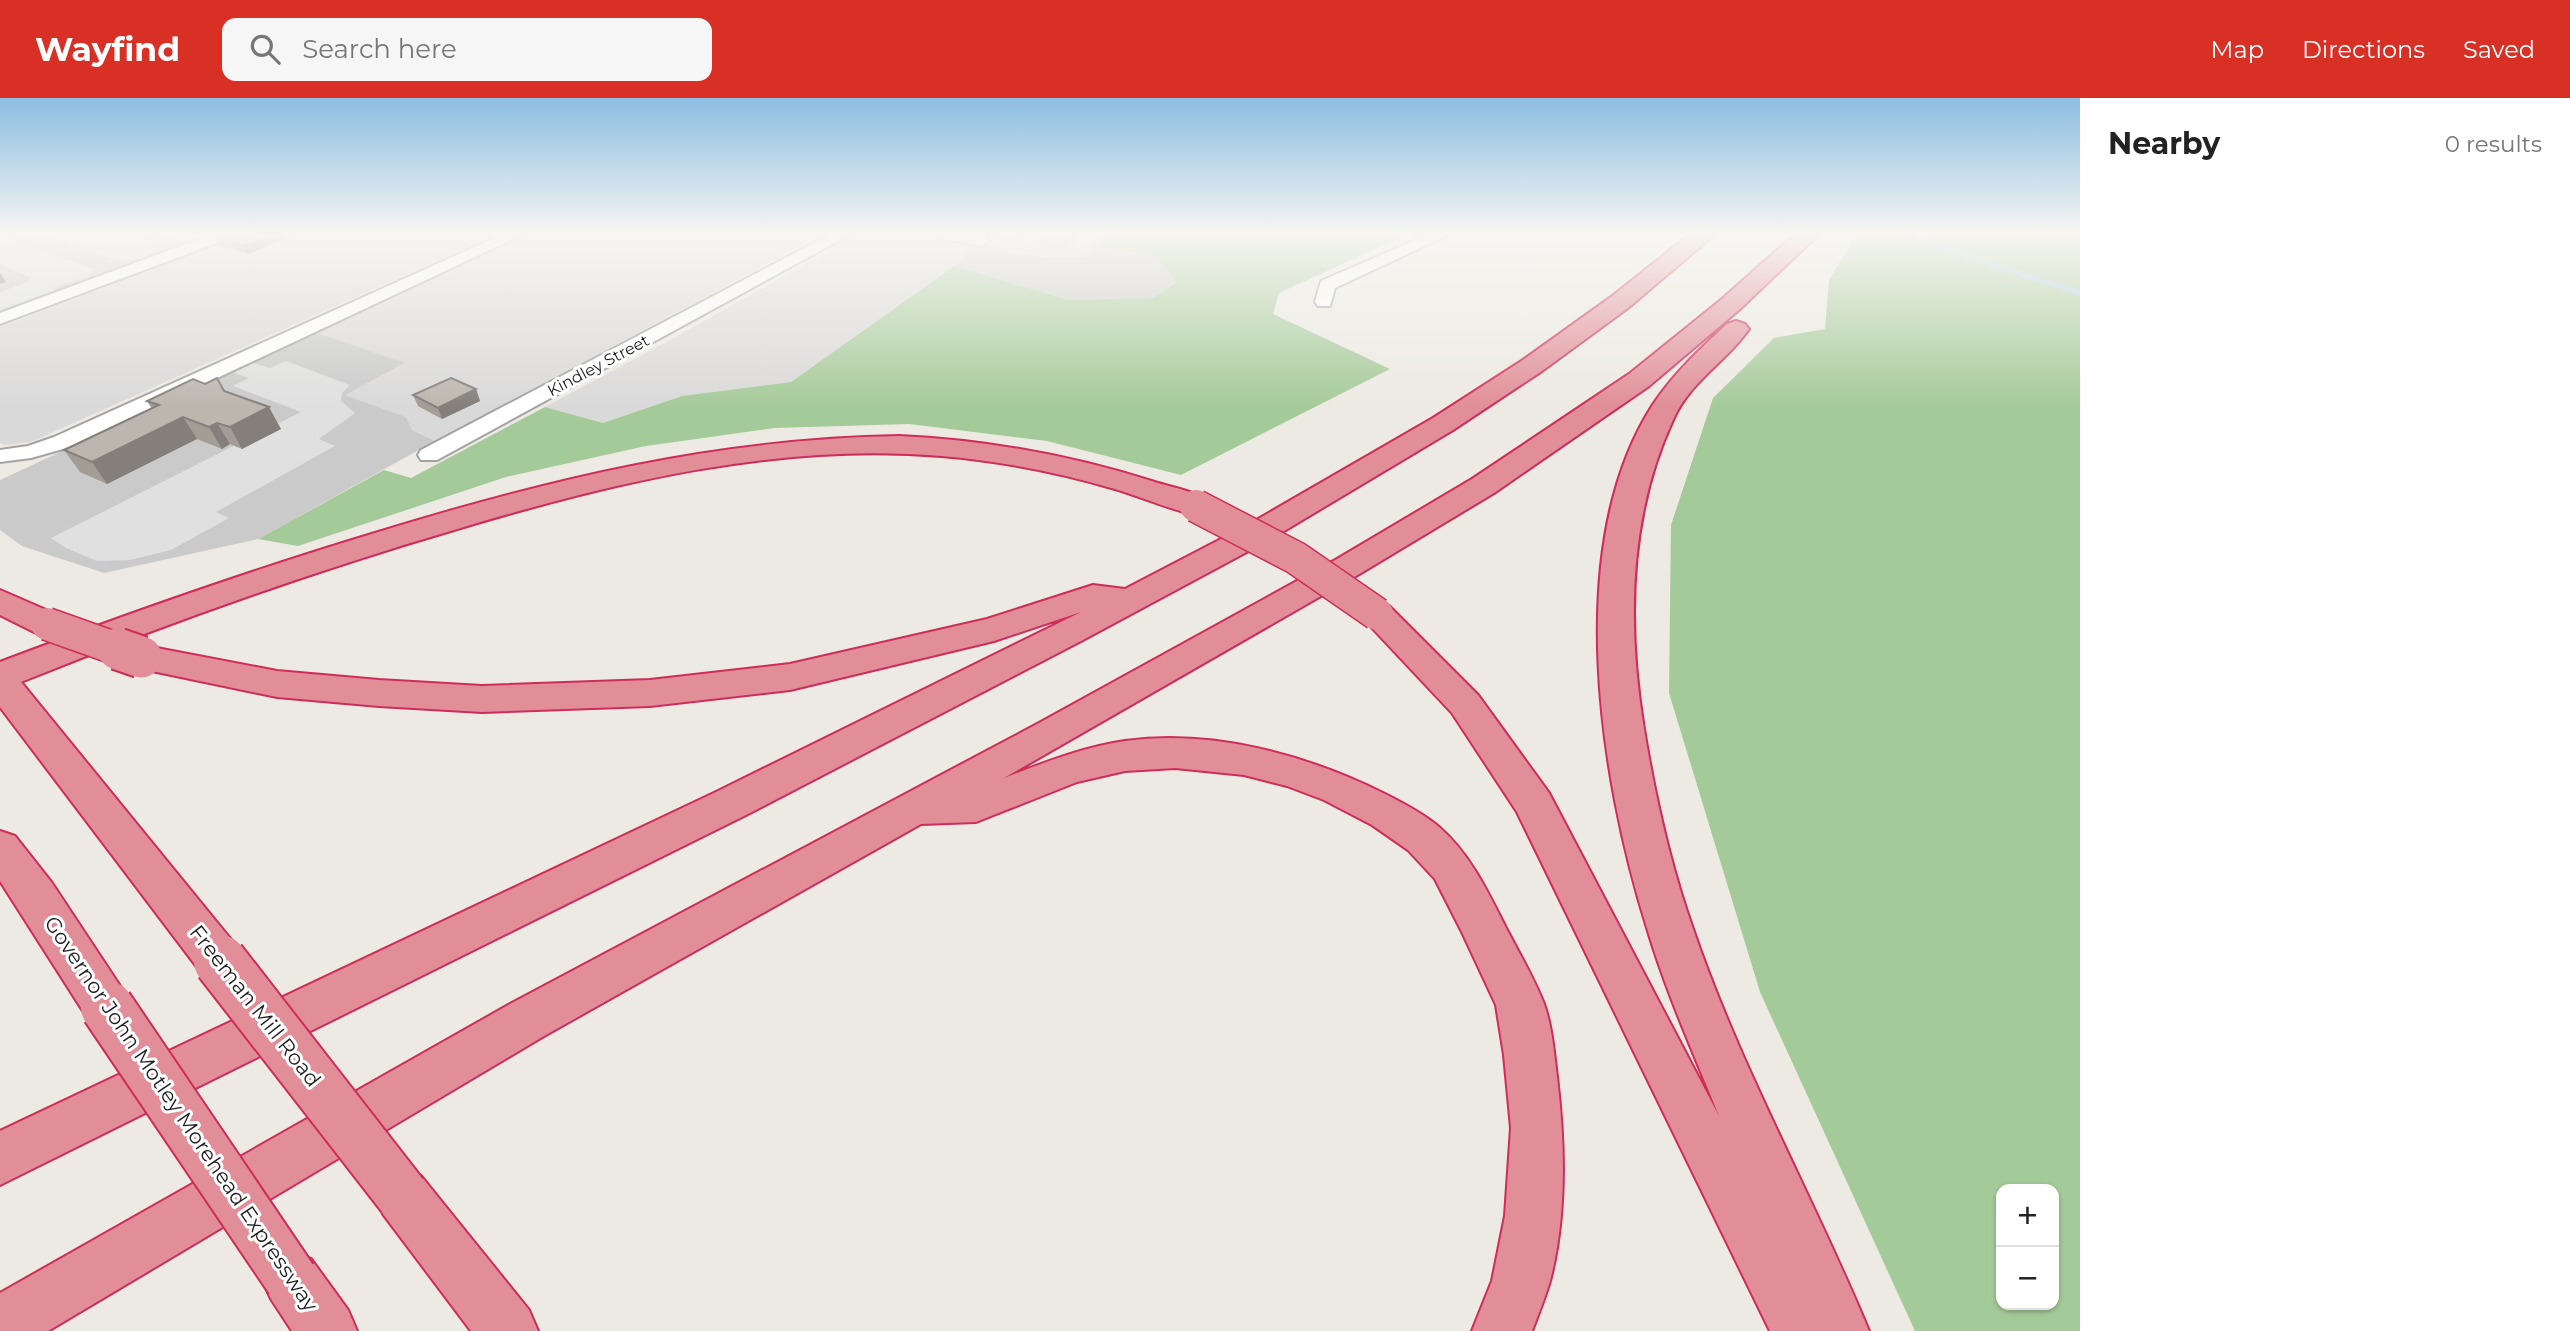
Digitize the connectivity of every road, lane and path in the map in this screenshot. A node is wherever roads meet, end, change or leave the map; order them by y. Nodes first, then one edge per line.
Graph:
1 (71, 293) edge
2 (388, 293) edge
3 (733, 293) edge
4 (1326, 293) edge
5 (1632, 293) edge
6 (1742, 293) edge
7 (1760, 293) edge
8 (1324, 302) dead end
9 (0, 319) edge
10 (429, 455) dead end
11 (0, 456) edge
12 (1136, 598) junction
13 (0, 601) edge
14 (7, 688) edge
15 (910, 812) junction
16 (0, 848) edge
17 (18, 894) edge
18 (0, 1158) edge
19 (0, 1326) edge
20 (327, 1331) edge
21 (508, 1331) edge
22 (1502, 1331) edge
23 (1801, 1331) edge
24 (1839, 1331) edge

1 - 9 street
2 - 11 street
3 - 10 street, Kindley Street
4 - 8 street
5 - 12 highway
6 - 15 highway
7 - 24 highway
12 - 13 highway, bridge
12 - 18 highway
14 - 21 highway, Freeman Mill Road, bridge
14 - 23 highway, bridge
15 - 19 highway
15 - 22 highway
16 - 17 highway
17 - 20 highway, Governor John Motley Morehead Expressway, bridge

